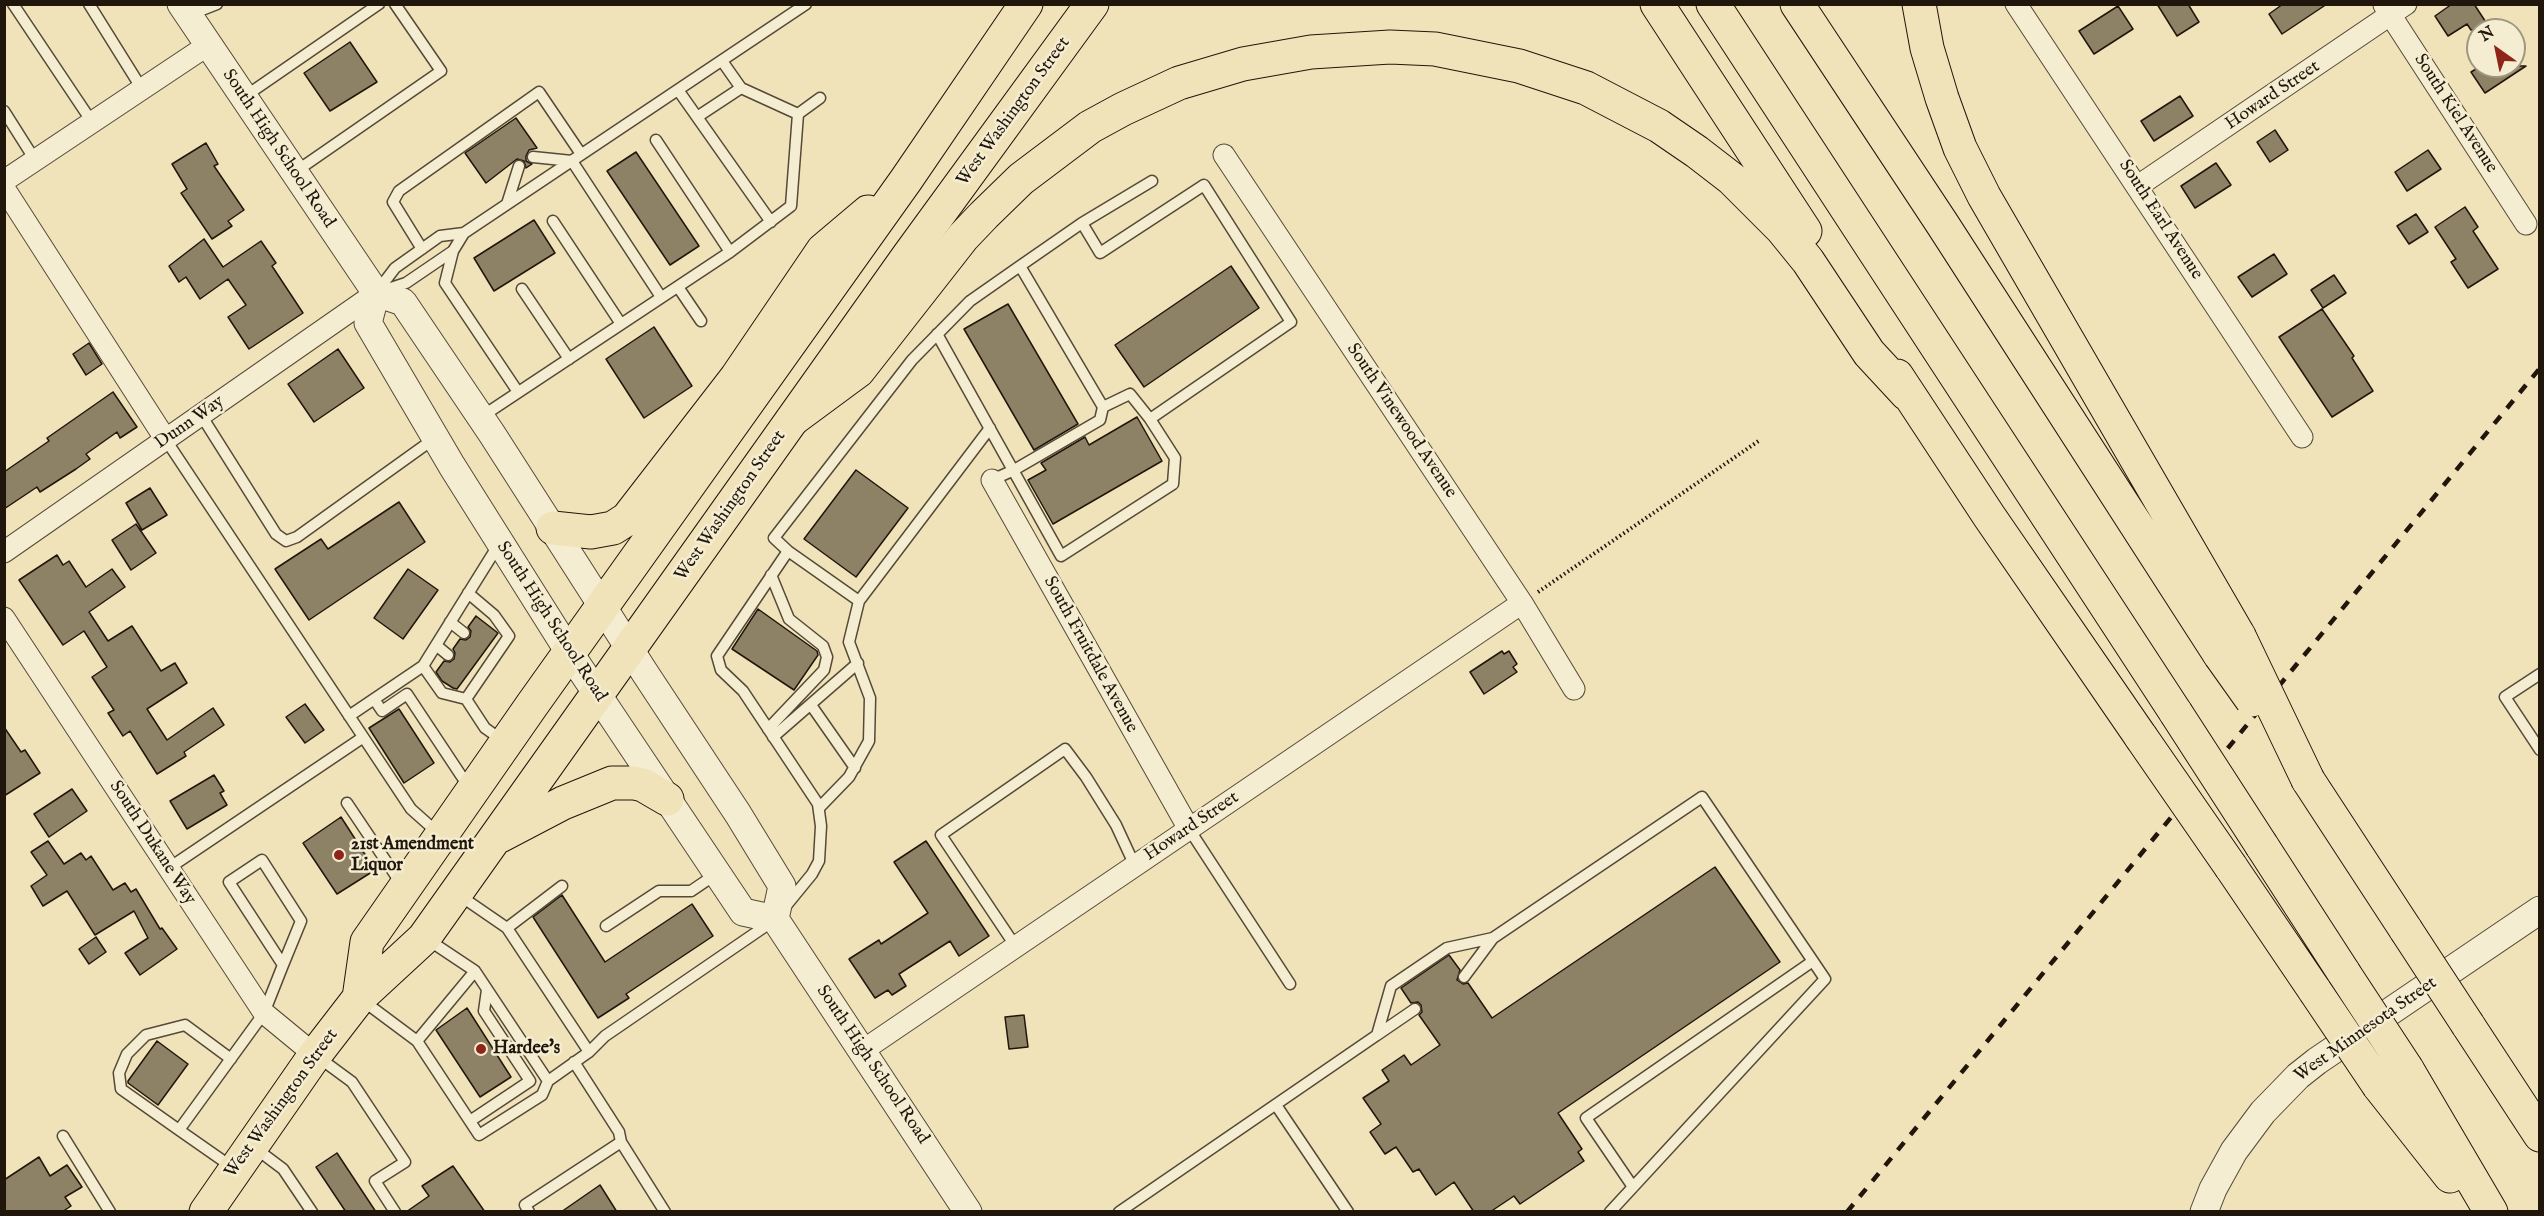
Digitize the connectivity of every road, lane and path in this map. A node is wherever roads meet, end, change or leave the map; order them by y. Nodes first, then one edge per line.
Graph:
1 (13, 4) edge
2 (89, 4) edge
3 (217, 4) edge
4 (378, 4) edge
5 (395, 4) edge
6 (806, 4) edge
7 (1026, 4) edge
8 (1092, 4) edge
9 (1657, 4) edge
10 (1713, 4) edge
11 (1797, 4) edge
12 (1919, 4) edge
13 (2016, 4) edge
14 (189, 8) edge
15 (2393, 8) edge
16 (208, 45) junction
17 (723, 62) junction
18 (741, 88) junction
19 (142, 89) junction
20 (678, 90) junction
21 (243, 98) junction
22 (820, 98) dead end
23 (4, 111) edge
24 (798, 114) junction
25 (697, 117) junction
26 (92, 122) junction
27 (656, 140) dead end
28 (1224, 156) dead end
29 (533, 157) dead end
30 (576, 158) junction
31 (35, 160) junction
32 (519, 166) dead end
33 (294, 173) junction
34 (906, 180) junction
35 (4, 181) edge
36 (1152, 181) dead end
37 (2138, 186) junction
38 (4, 188) edge
39 (507, 204) junction
40 (553, 221) dead end
41 (771, 222) junction
42 (1082, 223) junction
43 (2526, 224) dead end
44 (464, 233) junction
45 (422, 249) junction
46 (453, 251) junction
47 (730, 252) junction
48 (1020, 266) junction
49 (678, 286) junction
50 (522, 289) dead end
51 (376, 293) junction
52 (661, 297) junction
53 (701, 321) dead end
54 (621, 324) junction
55 (938, 334) junction
56 (568, 359) junction
57 (518, 392) junction
58 (1907, 394) junction
59 (1104, 407) junction
60 (201, 415) junction
61 (480, 417) junction
62 (793, 419) junction
63 (1150, 419) junction
64 (990, 428) junction
65 (435, 437) junction
66 (2302, 437) dead end
67 (166, 440) junction
68 (1760, 440) dead end
69 (1014, 470) junction
70 (992, 480) joint
71 (553, 528) junction
72 (500, 542) junction
73 (788, 551) junction
74 (4, 552) edge
75 (771, 575) junction
76 (468, 593) junction
77 (859, 601) junction
78 (1522, 603) junction
79 (603, 605) junction
80 (4, 618) edge
81 (450, 622) junction
82 (464, 633) dead end
83 (436, 645) junction
84 (2229, 645) junction
85 (486, 649) dead end
86 (630, 649) junction
87 (569, 652) junction
88 (448, 655) dead end
89 (495, 656) junction
90 (858, 663) junction
91 (423, 666) junction
92 (470, 672) dead end
93 (2540, 674) edge
94 (480, 679) junction
95 (1574, 689) dead end
96 (598, 695) junction
97 (374, 699) junction
98 (466, 699) junction
99 (811, 705) junction
100 (349, 716) junction
101 (770, 733) junction
102 (362, 738) junction
103 (505, 742) junction
104 (2540, 750) edge
105 (855, 768) junction
106 (471, 791) junction
107 (667, 799) junction
108 (347, 803) dead end
109 (819, 808) junction
110 (1189, 829) junction
111 (441, 835) junction
112 (496, 838) junction
113 (1135, 866) junction
114 (169, 868) junction
115 (716, 874) junction
116 (562, 886) dead end
117 (404, 888) junction
118 (456, 893) junction
119 (2538, 914) edge
120 (775, 919) junction
121 (606, 926) dead end
122 (507, 928) junction
123 (424, 938) junction
124 (1493, 938) junction
125 (1016, 947) junction
126 (1813, 961) junction
127 (283, 965) junction
128 (475, 971) junction
129 (1464, 977) dead end
130 (1290, 984) dead end
131 (487, 990) junction
132 (359, 998) junction
133 (1415, 1009) dead end
134 (264, 1013) junction
135 (1377, 1035) junction
136 (417, 1041) junction
137 (862, 1051) junction
138 (589, 1052) junction
139 (315, 1055) junction
140 (231, 1059) junction
141 (574, 1062) junction
142 (548, 1081) junction
143 (1276, 1105) junction
144 (470, 1121) junction
145 (179, 1130) junction
146 (2540, 1135) edge
147 (63, 1137) dead end
148 (621, 1142) junction
149 (243, 1157) junction
150 (1633, 1187) junction
151 (211, 1210) edge
152 (110, 1212) edge
153 (312, 1212) edge
154 (396, 1212) edge
155 (529, 1212) edge
156 (665, 1212) edge
157 (968, 1212) edge
158 (1119, 1212) edge
159 (1348, 1212) edge
160 (1610, 1212) edge
161 (2204, 1212) edge
162 (2478, 1212) edge
163 (2491, 1212) edge

1 - 26 lane
2 - 19 lane
3 - 14 lane
4 - 21 lane
5 - 33 lane
6 - 17 lane
7 - 34 main road, West Washington Street
8 - 62 main road, West Washington Street
9 - 58 main road
10 - 163 main road, bridge
11 - 84 main road
12 - 84 main road
13 - 37 street, South Earl Avenue
14 - 16 street, South High School Road
15 - 37 street, Howard Street
15 - 43 street, South Kiel Avenue
16 - 19 street
16 - 21 street, South High School Road
17 - 18 lane
17 - 20 lane
18 - 24 lane
18 - 25 lane
19 - 26 street
20 - 25 lane
20 - 30 lane
21 - 33 street, South High School Road
22 - 24 lane
23 - 31 lane
24 - 41 lane
25 - 41 lane
26 - 31 street
27 - 47 lane
28 - 78 street, South Vinewood Avenue
29 - 30 lane
30 - 39 lane
30 - 45 lane
30 - 52 lane
31 - 35 street
32 - 39 lane
33 - 51 street, South High School Road
34 - 71 main road
34 - 79 main road, West Washington Street
36 - 42 lane
37 - 66 street, South Earl Avenue
38 - 67 street
39 - 44 lane
40 - 54 lane
41 - 47 lane
42 - 48 lane
42 - 63 lane
44 - 45 lane
44 - 46 lane
45 - 51 lane
46 - 51 lane
46 - 57 lane
47 - 49 lane
48 - 55 lane
48 - 59 lane
49 - 52 lane
49 - 53 lane
50 - 56 lane
51 - 60 street, Dunn Way
51 - 61 street
51 - 65 street, South High School Road
52 - 54 lane
54 - 56 lane
55 - 64 lane
55 - 73 lane
56 - 57 lane
57 - 61 lane
58 - 62 main road
58 - 162 main road, bridge
59 - 63 lane
59 - 69 lane
60 - 65 lane
60 - 67 street, Dunn Way
61 - 71 street
62 - 86 main road, West Washington Street
63 - 69 lane
64 - 69 lane
64 - 77 lane
65 - 72 street, South High School Road
67 - 74 street, Dunn Way
67 - 100 lane
68 - 78 path
69 - 70 lane
70 - 110 street, South Fruitdale Avenue
71 - 79 street
72 - 76 lane
72 - 87 street, South High School Road
73 - 75 lane
73 - 77 lane
75 - 101 lane
75 - 101 lane
76 - 81 lane
76 - 89 lane
77 - 90 lane
78 - 95 street, South Vinewood Avenue
78 - 110 street, Howard Street
79 - 86 street
79 - 87 main road, West Washington Street
80 - 114 street, South Dukane Way
81 - 82 lane
81 - 83 lane
83 - 88 lane
83 - 91 lane
84 - 146 main road, bridge
85 - 89 lane
86 - 96 main road, West Washington Street
86 - 120 street
87 - 96 street, South High School Road
87 - 103 main road, West Washington Street
89 - 94 lane
90 - 99 lane
90 - 105 lane
91 - 97 lane
91 - 98 lane
92 - 94 lane
93 - 104 lane
94 - 98 lane
96 - 107 street, South High School Road
96 - 112 main road, West Washington Street
97 - 100 lane
97 - 106 lane
98 - 103 lane
99 - 101 lane
99 - 105 lane
100 - 102 lane
101 - 109 lane
102 - 111 lane
102 - 114 lane
103 - 106 main road, West Washington Street
105 - 109 lane
106 - 111 main road, West Washington Street
107 - 112 main road
107 - 115 street, South High School Road
108 - 117 lane
109 - 120 lane
110 - 113 street, Howard Street
110 - 130 lane
111 - 117 main road, West Washington Street
112 - 118 main road, West Washington Street
113 - 125 street, Howard Street
113 - 125 lane
114 - 134 street, South Dukane Way
115 - 120 street, South High School Road
115 - 121 lane
116 - 122 lane
117 - 132 main road, West Washington Street
118 - 122 lane
118 - 123 main road, West Washington Street
119 - 161 street, West Minnesota Street
120 - 137 street, South High School Road
120 - 138 lane
122 - 138 lane
123 - 128 lane
123 - 132 main road, West Washington Street
124 - 126 lane
124 - 129 lane
124 - 135 lane
125 - 137 street, Howard Street
126 - 150 lane
126 - 150 lane
127 - 127 lane
127 - 134 lane
128 - 131 lane
128 - 136 lane
131 - 142 lane
131 - 144 lane
132 - 136 lane
132 - 139 main road, West Washington Street
133 - 135 lane
134 - 139 street, South Dukane Way
134 - 140 lane
135 - 143 lane
136 - 144 lane
137 - 157 street, South High School Road
138 - 141 lane
139 - 149 main road, West Washington Street
139 - 154 lane
140 - 145 lane
140 - 145 lane
141 - 142 lane
141 - 148 lane
142 - 144 lane
143 - 158 lane
143 - 159 lane
145 - 149 lane
147 - 152 lane
148 - 155 lane
148 - 156 lane
149 - 151 main road, West Washington Street
149 - 153 lane
150 - 160 lane

